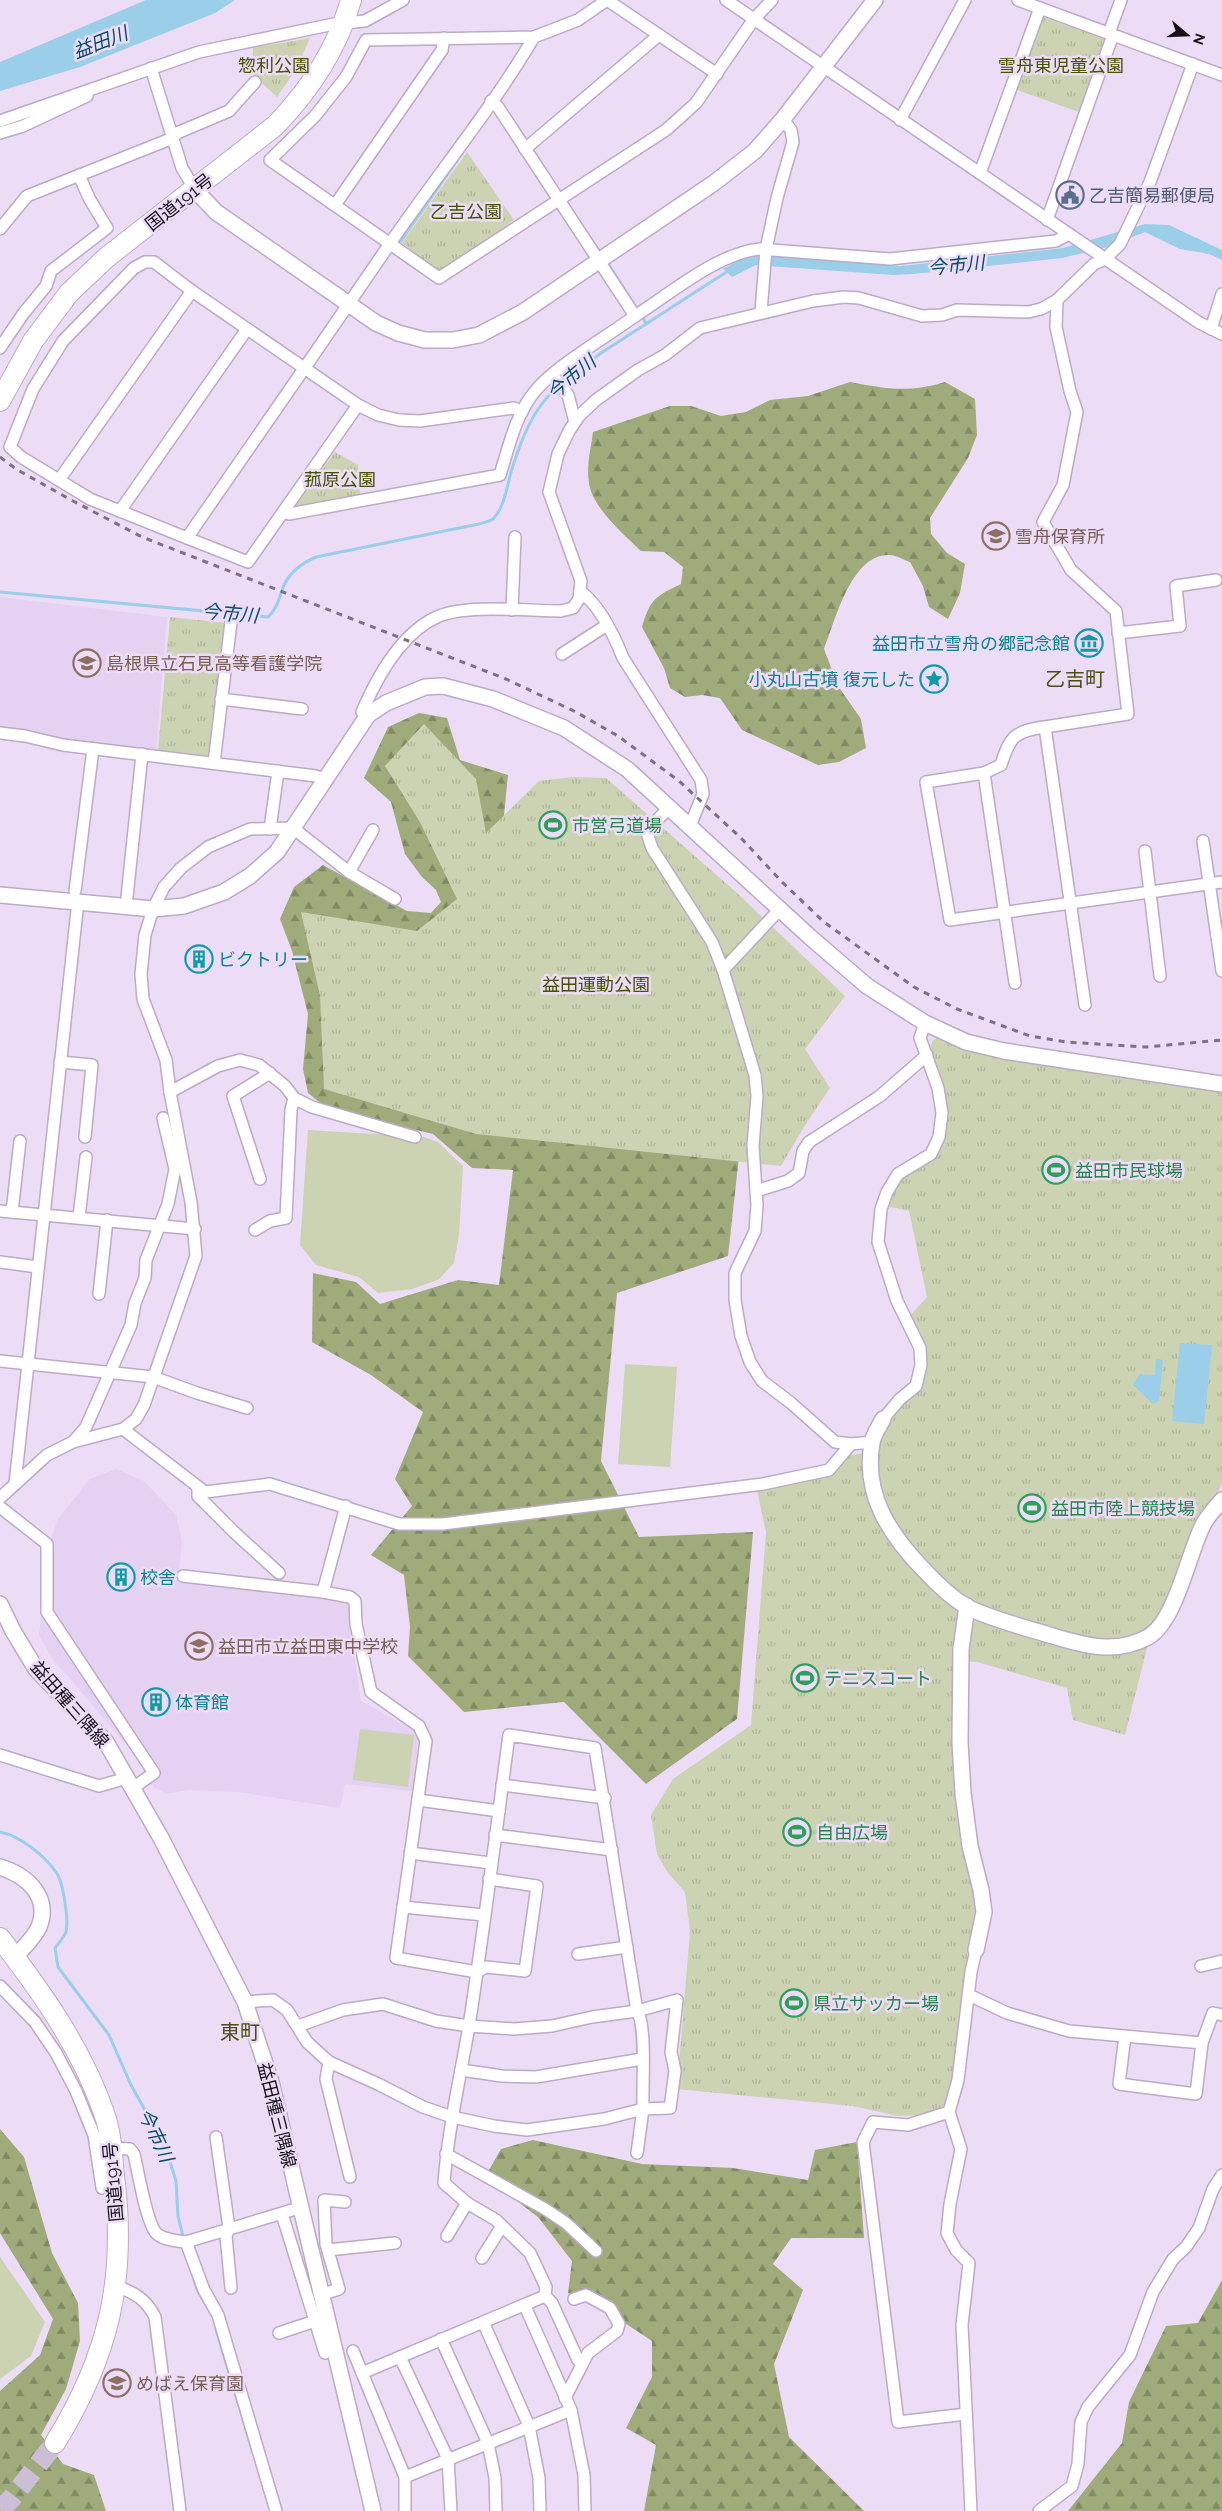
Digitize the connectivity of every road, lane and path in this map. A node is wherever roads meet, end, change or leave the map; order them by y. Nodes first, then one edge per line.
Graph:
1 (351, 0) edge
2 (403, 0) edge
3 (607, 0) edge
4 (726, 0) edge
5 (772, 0) edge
6 (875, 0) edge
7 (965, 0) edge
8 (1018, 0) edge
9 (1121, 0) edge
10 (1040, 8) junction
11 (754, 20) junction
12 (345, 22) junction
13 (1111, 34) junction
14 (659, 35) junction
15 (534, 37) junction
16 (444, 38) junction
17 (1193, 64) junction
18 (824, 66) junction
19 (151, 68) junction
20 (717, 74) junction
21 (1222, 75) edge
22 (256, 82) dead end
23 (91, 88) junction
24 (491, 101) junction
25 (783, 120) junction
26 (900, 120) junction
27 (0, 121) edge
28 (0, 133) edge
29 (173, 138) junction
30 (525, 149) junction
31 (980, 173) junction
32 (79, 175) junction
33 (195, 190) junction
34 (558, 200) junction
35 (335, 205) junction
36 (1047, 220) junction
37 (1, 226) edge
38 (1072, 237) junction
39 (389, 245) junction
40 (766, 252) junction
41 (1101, 256) junction
42 (599, 261) junction
43 (192, 291) junction
44 (1222, 294) edge
45 (1057, 300) junction
46 (348, 306) junction
47 (761, 312) junction
48 (635, 316) junction
49 (247, 329) junction
50 (1217, 332) edge
51 (0, 348) edge
52 (306, 367) junction
53 (554, 377) junction
54 (0, 401) edge
55 (358, 405) junction
56 (522, 412) junction
57 (575, 422) junction
58 (59, 480) junction
59 (120, 511) junction
60 (284, 512) junction
61 (515, 537) dead end
62 (187, 538) junction
63 (1216, 580) dead end
64 (580, 591) junction
65 (512, 610) junction
66 (231, 622) dead end
67 (607, 625) junction
68 (1118, 633) junction
69 (562, 654) dead end
70 (221, 699) junction
71 (302, 709) dead end
72 (368, 715) junction
73 (1045, 727) junction
74 (0, 733) edge
75 (93, 749) junction
76 (142, 754) junction
77 (214, 763) junction
78 (278, 771) junction
79 (984, 773) junction
80 (326, 780) junction
81 (670, 807) junction
82 (690, 826) junction
83 (293, 828) junction
84 (270, 829) junction
85 (373, 830) dead end
86 (1203, 840) dead end
87 (1145, 851) dead end
88 (349, 872) junction
89 (1222, 882) edge
90 (1209, 884) junction
91 (1150, 892) junction
92 (0, 895) edge
93 (76, 896) junction
94 (127, 897) dead end
95 (395, 899) dead end
96 (1071, 904) junction
97 (153, 909) junction
98 (780, 909) junction
99 (1005, 913) junction
100 (723, 970) junction
101 (1222, 971) edge
102 (1160, 976) dead end
103 (1015, 983) dead end
104 (1085, 1005) dead end
105 (925, 1022) junction
106 (926, 1055) junction
107 (60, 1062) junction
108 (270, 1073) junction
109 (1222, 1084) edge
110 (170, 1092) junction
111 (294, 1098) junction
112 (163, 1118) dead end
113 (415, 1137) dead end
114 (85, 1138) dead end
115 (20, 1141) dead end
116 (86, 1156) dead end
117 (260, 1179) dead end
118 (756, 1191) junction
119 (6, 1211) edge
120 (44, 1214) junction
121 (79, 1217) junction
122 (107, 1220) junction
123 (159, 1226) junction
124 (195, 1230) junction
125 (255, 1230) dead end
126 (0, 1262) edge
127 (38, 1267) junction
128 (99, 1294) dead end
129 (0, 1361) edge
130 (27, 1365) junction
131 (109, 1372) junction
132 (153, 1377) junction
133 (247, 1408) dead end
134 (883, 1419) joint
135 (123, 1429) junction
136 (73, 1442) junction
137 (872, 1442) junction
138 (850, 1444) junction
139 (15, 1484) junction
140 (198, 1488) junction
141 (0, 1498) edge
142 (1222, 1500) edge
143 (346, 1506) junction
144 (0, 1507) edge
145 (280, 1573) dead end
146 (183, 1576) dead end
147 (323, 1592) junction
148 (0, 1604) edge
149 (967, 1606) junction
150 (0, 1755) edge
151 (130, 1783) junction
152 (502, 1785) junction
153 (604, 1798) junction
154 (418, 1800) junction
155 (499, 1811) junction
156 (495, 1835) junction
157 (612, 1850) junction
158 (410, 1853) junction
159 (491, 1863) junction
160 (0, 1868) edge
161 (489, 1879) junction
162 (403, 1907) junction
163 (484, 1915) junction
164 (0, 1938) edge
165 (628, 1947) junction
166 (976, 1950) joint
167 (578, 1954) dead end
168 (14, 1957) junction
169 (1222, 1961) edge
170 (1201, 1966) dead end
171 (477, 1972) junction
172 (0, 1986) edge
173 (969, 1995) junction
174 (245, 2002) junction
175 (637, 2011) junction
176 (1222, 2015) edge
177 (298, 2026) junction
178 (468, 2026) junction
179 (1125, 2036) junction
180 (1202, 2044) junction
181 (642, 2059) junction
182 (329, 2062) junction
183 (461, 2070) junction
184 (642, 2109) junction
185 (949, 2112) junction
186 (452, 2117) junction
187 (216, 2137) dead end
188 (111, 2148) junction
189 (637, 2153) dead end
190 (446, 2154) junction
191 (1222, 2175) edge
192 (350, 2177) dead end
193 (102, 2188) dead end
194 (345, 2202) dead end
195 (468, 2203) junction
196 (299, 2208) junction
197 (282, 2214) junction
198 (502, 2226) junction
199 (229, 2228) junction
200 (447, 2236) dead end
201 (186, 2242) junction
202 (395, 2243) dead end
203 (328, 2250) junction
204 (596, 2252) dead end
205 (482, 2258) dead end
206 (116, 2286) junction
207 (231, 2288) dead end
208 (320, 2295) junction
209 (545, 2296) junction
210 (574, 2299) dead end
211 (525, 2306) junction
212 (315, 2321) junction
213 (484, 2324) junction
214 (278, 2333) dead end
215 (441, 2339) junction
216 (354, 2351) dead end
217 (324, 2353) dead end
218 (400, 2357) junction
219 (578, 2360) dead end
220 (362, 2373) junction
221 (565, 2398) junction
222 (571, 2410) junction
223 (966, 2414) junction
224 (529, 2426) junction
225 (55, 2443) tunnel mouth
226 (488, 2443) junction
227 (448, 2459) junction
228 (405, 2477) junction
229 (180, 2511) edge
230 (276, 2511) edge
231 (373, 2511) edge
232 (405, 2511) edge
233 (451, 2511) edge
234 (496, 2511) edge
235 (540, 2511) edge
236 (584, 2511) edge
237 (971, 2511) edge
238 (1039, 2511) edge

1 - 12 highway, 国道191号
2 - 12 street
3 - 14 street
3 - 15 street
4 - 11 street
5 - 11 street
6 - 18 street
7 - 26 street
8 - 10 street
9 - 13 street
10 - 13 street
10 - 31 street
11 - 18 street
11 - 20 street
12 - 19 street
12 - 33 highway, 国道191号
13 - 17 street
13 - 36 street
14 - 20 street
14 - 30 street
15 - 16 street
15 - 24 street
16 - 35 street
16 - 35 street
17 - 21 street
17 - 41 street
18 - 25 street
18 - 26 street
19 - 23 street
19 - 29 street
20 - 34 street
22 - 29 street
23 - 27 street
23 - 28 street
24 - 30 street
24 - 39 street
25 - 40 street
25 - 42 street
26 - 31 street
29 - 32 street
29 - 33 street
30 - 34 street
31 - 36 street
32 - 37 street
32 - 51 street
33 - 46 street
33 - 54 highway, 国道191号
34 - 39 street
34 - 42 street
35 - 39 street
36 - 38 street
38 - 40 street
38 - 41 street
39 - 46 street
40 - 47 street
40 - 48 street
41 - 45 street
41 - 50 street
42 - 46 street
42 - 48 street
43 - 49 street
43 - 58 street
43 - 58 street
44 - 50 street
45 - 47 street
45 - 68 street
46 - 52 street
47 - 57 street
48 - 53 street
49 - 52 street
49 - 59 street
52 - 55 street
52 - 62 street
53 - 56 street
53 - 57 street
55 - 56 street
55 - 60 street
56 - 60 street
57 - 64 street
58 - 59 street
59 - 62 street
60 - 62 street
61 - 65 street
63 - 68 street
64 - 65 street
64 - 67 street
65 - 72 street
66 - 70 street
67 - 69 street
67 - 82 street
68 - 73 street
70 - 71 street
70 - 77 street
72 - 80 street
72 - 81 street
73 - 79 street
73 - 96 street
74 - 75 street
75 - 76 street
75 - 93 street
76 - 77 street
76 - 94 street
77 - 78 street
78 - 80 street
78 - 84 street
79 - 99 street
79 - 99 street
80 - 83 street
81 - 82 street
81 - 100 street
82 - 98 street
83 - 84 street
83 - 88 street
83 - 97 street
84 - 97 street
85 - 88 street
86 - 90 street
87 - 91 street
88 - 95 street
89 - 90 street
90 - 91 street
90 - 101 street
91 - 96 street
91 - 102 street
92 - 93 street
93 - 97 street
93 - 107 street
96 - 99 street
96 - 104 street
97 - 110 street
98 - 100 street
98 - 105 street
99 - 103 street
100 - 118 street
105 - 106 street
105 - 109 street
106 - 118 street
106 - 134 street
107 - 114 street
107 - 120 street
108 - 110 street
108 - 111 street
108 - 117 street
110 - 124 street
111 - 113 street
111 - 125 street
112 - 123 street
115 - 119 street
116 - 121 street
118 - 138 street
119 - 120 street
120 - 121 street
120 - 127 street
121 - 122 street
122 - 123 street
122 - 128 street
123 - 124 street
123 - 131 street
124 - 132 street
126 - 127 street
127 - 130 street
129 - 130 street
130 - 131 street
130 - 139 street
131 - 132 street
131 - 136 street
132 - 133 street
132 - 135 street
134 - 137 street
135 - 136 street
135 - 140 street
136 - 139 street
137 - 138 street
137 - 149 street
138 - 143 street
139 - 141 street
140 - 143 street
140 - 145 street
142 - 149 street
143 - 147 street
144 - 151 street
146 - 147 street
147 - 154 street
148 - 151 street, 益田種三隅線
149 - 166 street
150 - 151 street
151 - 174 street, 益田種三隅線
152 - 153 street
152 - 153 street
152 - 155 street
153 - 157 street
154 - 155 street
154 - 158 street
155 - 156 street
156 - 157 street
156 - 159 street
157 - 165 street
158 - 159 street
158 - 162 street
159 - 161 street
160 - 168 street
161 - 163 street
161 - 171 street
162 - 163 street
162 - 171 street
163 - 171 street
164 - 168 highway, 国道191号
165 - 167 street
165 - 175 street
166 - 173 street
168 - 188 highway, 国道191号
169 - 170 street
171 - 178 street
172 - 193 street
173 - 179 street
173 - 185 street
174 - 177 street
174 - 196 street, 益田種三隅線
175 - 178 street
175 - 181 street
175 - 184 street
176 - 180 street
177 - 178 street
177 - 182 street
178 - 183 street
179 - 180 street
179 - 180 street
181 - 183 street
181 - 184 street
182 - 186 street
182 - 192 street
183 - 186 street
184 - 186 street
184 - 189 street
185 - 223 street
185 - 223 street
186 - 190 street
187 - 199 street
188 - 201 street
188 - 206 highway, 国道191号
190 - 195 street
190 - 204 street
191 - 238 street
194 - 203 street
195 - 198 street
195 - 200 street
196 - 197 street
196 - 208 street, 益田種三隅線
197 - 199 street
197 - 212 street
198 - 205 street
198 - 209 street
199 - 201 street
199 - 207 street
201 - 230 street
202 - 203 street
203 - 208 street
206 - 225 highway, 国道191号
206 - 229 street
208 - 231 street, 益田種三隅線
209 - 211 street
209 - 219 street
210 - 221 street
211 - 213 street
211 - 221 street
212 - 214 street
212 - 217 street
213 - 215 street
213 - 224 street
215 - 218 street
215 - 226 street
216 - 220 street
218 - 220 street
218 - 227 street
220 - 228 street
221 - 222 street
222 - 224 street
222 - 236 street
223 - 237 street
224 - 226 street
224 - 235 street
226 - 227 street
226 - 234 street
227 - 228 street
227 - 233 street
228 - 232 street

